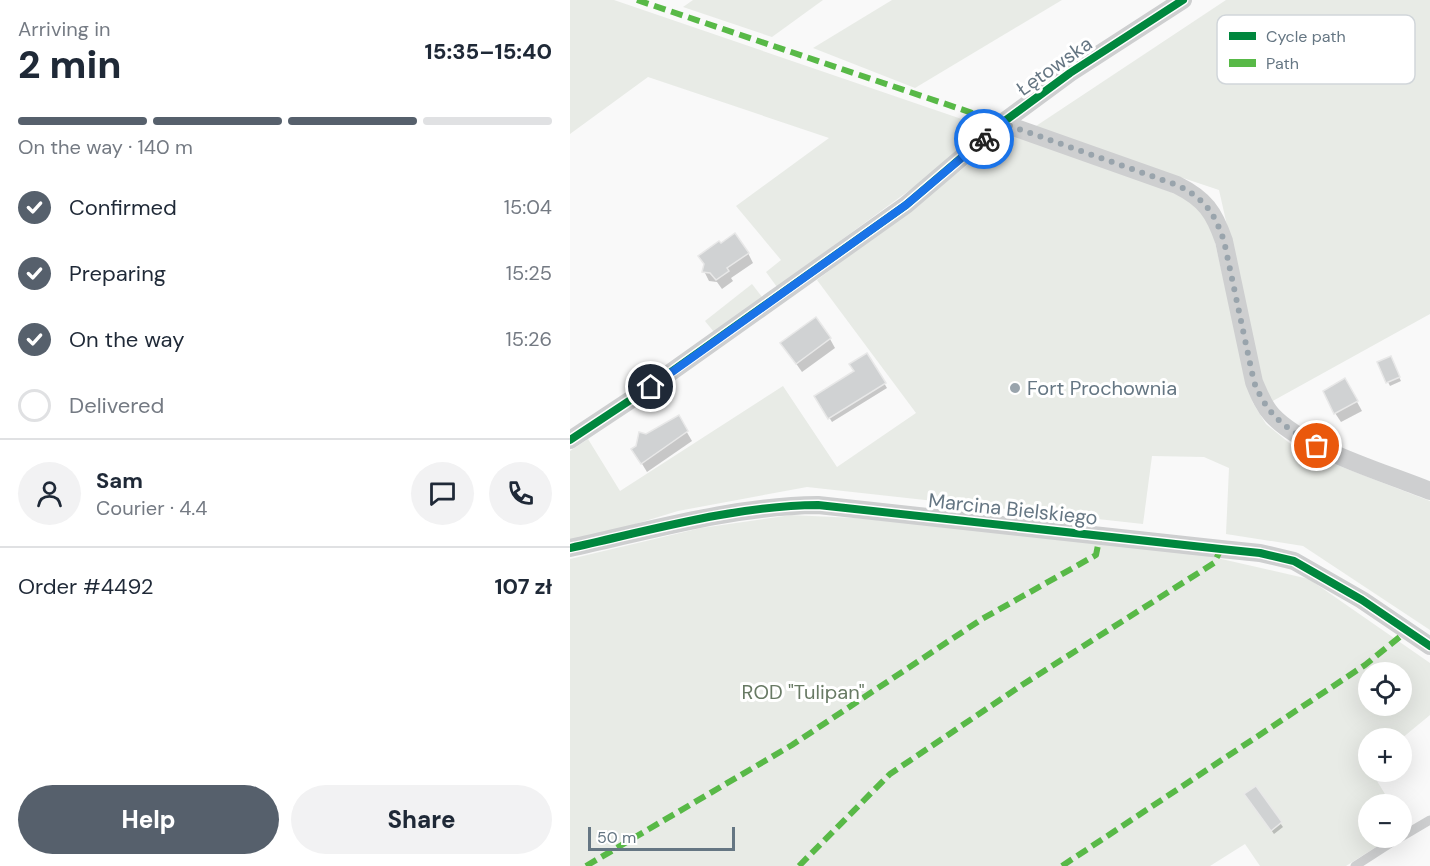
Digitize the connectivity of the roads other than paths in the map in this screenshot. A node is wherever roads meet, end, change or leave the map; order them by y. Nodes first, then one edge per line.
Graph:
1 (1183, 0) edge
2 (1002, 123) junction
3 (570, 440) edge
4 (1430, 491) edge
5 (570, 548) edge
6 (1430, 646) edge
7 (1430, 820) edge
8 (1412, 831) edge
9 (1384, 848) edge
10 (1355, 866) edge

1 - 2 street, Łętowska
2 - 3 street, Łętowska
2 - 4 street
5 - 6 street, Marcina Bielskiego
7 - 8 lane
9 - 10 lane

